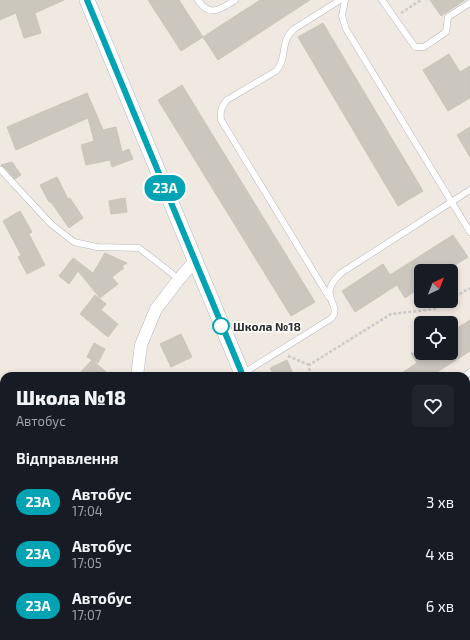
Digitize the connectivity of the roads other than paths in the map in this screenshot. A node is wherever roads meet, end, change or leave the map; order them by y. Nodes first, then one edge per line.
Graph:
1 (87, 0) edge
2 (198, 0) edge
3 (235, 0) edge
4 (340, 0) edge
5 (345, 0) edge
6 (382, 0) edge
7 (470, 3) edge
8 (1, 170) edge
9 (470, 190) edge
10 (451, 201) junction
11 (470, 232) edge
12 (195, 261) junction
13 (179, 279) junction
14 (329, 297) junction
15 (138, 372) edge
16 (241, 372) edge
17 (247, 372) edge

1 - 12 street
2 - 3 lane
4 - 14 lane
5 - 10 lane
6 - 7 lane
8 - 13 lane
9 - 10 lane
10 - 11 lane
10 - 14 lane
12 - 13 street
12 - 16 street
13 - 15 street
14 - 17 lane

